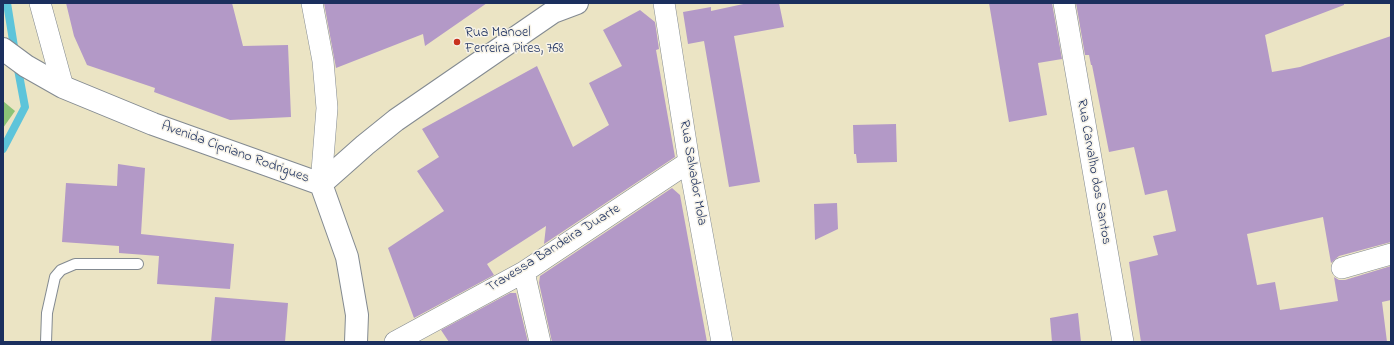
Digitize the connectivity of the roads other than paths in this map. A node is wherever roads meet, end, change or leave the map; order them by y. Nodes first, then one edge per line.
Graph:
1 (40, 3) edge
2 (312, 3) edge
3 (577, 3) edge
4 (664, 3) edge
5 (1064, 3) edge
6 (553, 8) edge
7 (3, 49) edge
8 (63, 87) junction
9 (689, 162) junction
10 (321, 184) junction
11 (1391, 254) edge
12 (138, 264) dead end
13 (1342, 268) dead end
14 (524, 272) junction
15 (46, 342) edge
16 (356, 342) edge
17 (395, 342) edge
18 (540, 342) edge
19 (722, 342) edge
20 (1122, 342) edge

1 - 8 street
2 - 10 street
3 - 6 main road
4 - 9 street, Rua Salvador Mola
5 - 20 street, Rua Carvalho dos Santos
6 - 10 main road
7 - 8 main road, Avenida Cipriano Rodrigues
8 - 10 main road, Avenida Cipriano Rodrigues
9 - 14 street, Travessa Bandeira Duarte
9 - 19 street, Rua Salvador Mola
10 - 16 main road, Avenida Cipriano Rodrigues
11 - 13 street
12 - 15 lane
14 - 17 street, Travessa Bandeira Duarte
14 - 18 street

